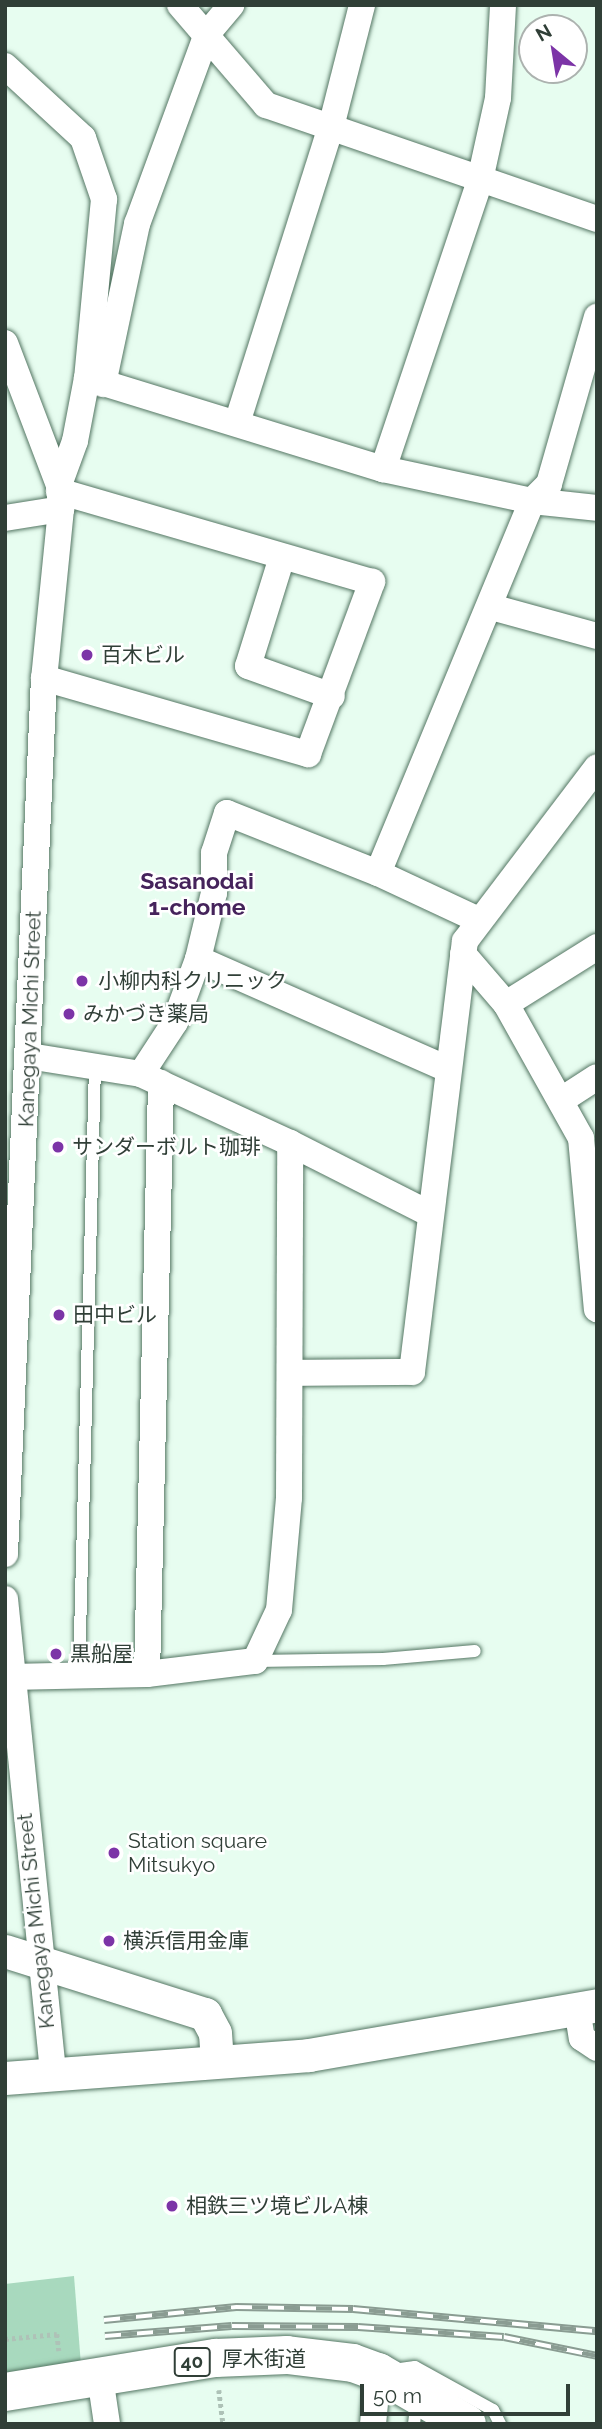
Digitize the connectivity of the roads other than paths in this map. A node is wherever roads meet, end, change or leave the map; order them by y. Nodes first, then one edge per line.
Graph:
1 (180, 5) edge
2 (231, 5) edge
3 (362, 5) edge
4 (503, 5) edge
5 (207, 34) junction
6 (5, 66) edge
7 (331, 127) junction
8 (480, 180) junction
9 (597, 219) edge
10 (597, 317) edge
11 (5, 343) edge
12 (95, 381) junction
13 (237, 423) junction
14 (383, 469) junction
15 (60, 495) junction
16 (533, 502) junction
17 (597, 508) edge
18 (5, 518) edge
19 (282, 557) junction
20 (491, 607) junction
21 (597, 636) edge
22 (44, 678) junction
23 (332, 696) junction
24 (597, 767) edge
25 (378, 873) junction
26 (479, 920) junction
27 (597, 947) edge
28 (463, 954) junction
29 (198, 959) junction
30 (506, 1003) junction
31 (29, 1056) junction
32 (95, 1065) junction
33 (447, 1069) junction
34 (597, 1077) edge
35 (151, 1078) junction
36 (563, 1099) junction
37 (290, 1143) junction
38 (591, 1186) edge
39 (428, 1213) junction
40 (597, 1308) edge
41 (10, 1358) edge
42 (291, 1373) junction
43 (5, 1554) edge
44 (5, 1600) edge
45 (475, 1651) dead end
46 (255, 1661) junction
47 (79, 1673) junction
48 (147, 1674) junction
49 (10, 1677) junction
50 (5, 1951) edge
51 (40, 1964) junction
52 (587, 2006) edge
53 (597, 2048) edge
54 (217, 2060) junction
55 (53, 2074) junction
56 (5, 2078) edge
57 (378, 2372) junction
58 (100, 2377) junction
59 (5, 2392) edge
60 (416, 2409) edge
61 (107, 2424) edge
62 (373, 2424) edge
63 (467, 2424) edge
64 (500, 2424) edge

1 - 5 street
2 - 5 street
3 - 7 street
4 - 8 street
5 - 7 street
5 - 12 street
6 - 12 street
7 - 8 street
7 - 13 street
8 - 9 street
8 - 14 street
10 - 16 street
11 - 15 street
12 - 13 street
12 - 15 street
13 - 14 street
14 - 16 street
15 - 18 street
15 - 19 street
15 - 22 street, Kanegaya Michi Street
16 - 17 street
16 - 20 street
19 - 23 street
19 - 23 street
20 - 21 street
20 - 25 street
22 - 23 street
22 - 31 street, Kanegaya Michi Street
24 - 26 street
25 - 26 street
25 - 29 street
26 - 28 street
27 - 30 street
28 - 30 street
28 - 33 street
29 - 33 street
29 - 35 street
30 - 36 street
31 - 32 street
31 - 41 street, Kanegaya Michi Street
32 - 35 street
32 - 47 lane
33 - 39 street
34 - 36 street
35 - 37 street
35 - 48 street
36 - 38 street
37 - 39 street
37 - 42 street
38 - 40 street
39 - 42 street
41 - 43 street, Kanegaya Michi Street
42 - 46 street
44 - 49 street, Kanegaya Michi Street
45 - 46 lane
46 - 48 street
47 - 48 street
47 - 49 street
49 - 51 street, Kanegaya Michi Street
50 - 51 street
51 - 54 street
51 - 55 street, Kanegaya Michi Street
52 - 53 street
52 - 54 street
54 - 55 street
55 - 56 street
57 - 58 main road, 厚木街道 / 40
57 - 60 main road, 厚木街道 / 40
57 - 62 street
57 - 64 lane
58 - 59 main road, 厚木街道 / 40
58 - 61 street
60 - 63 main road, 厚木街道 / 40

